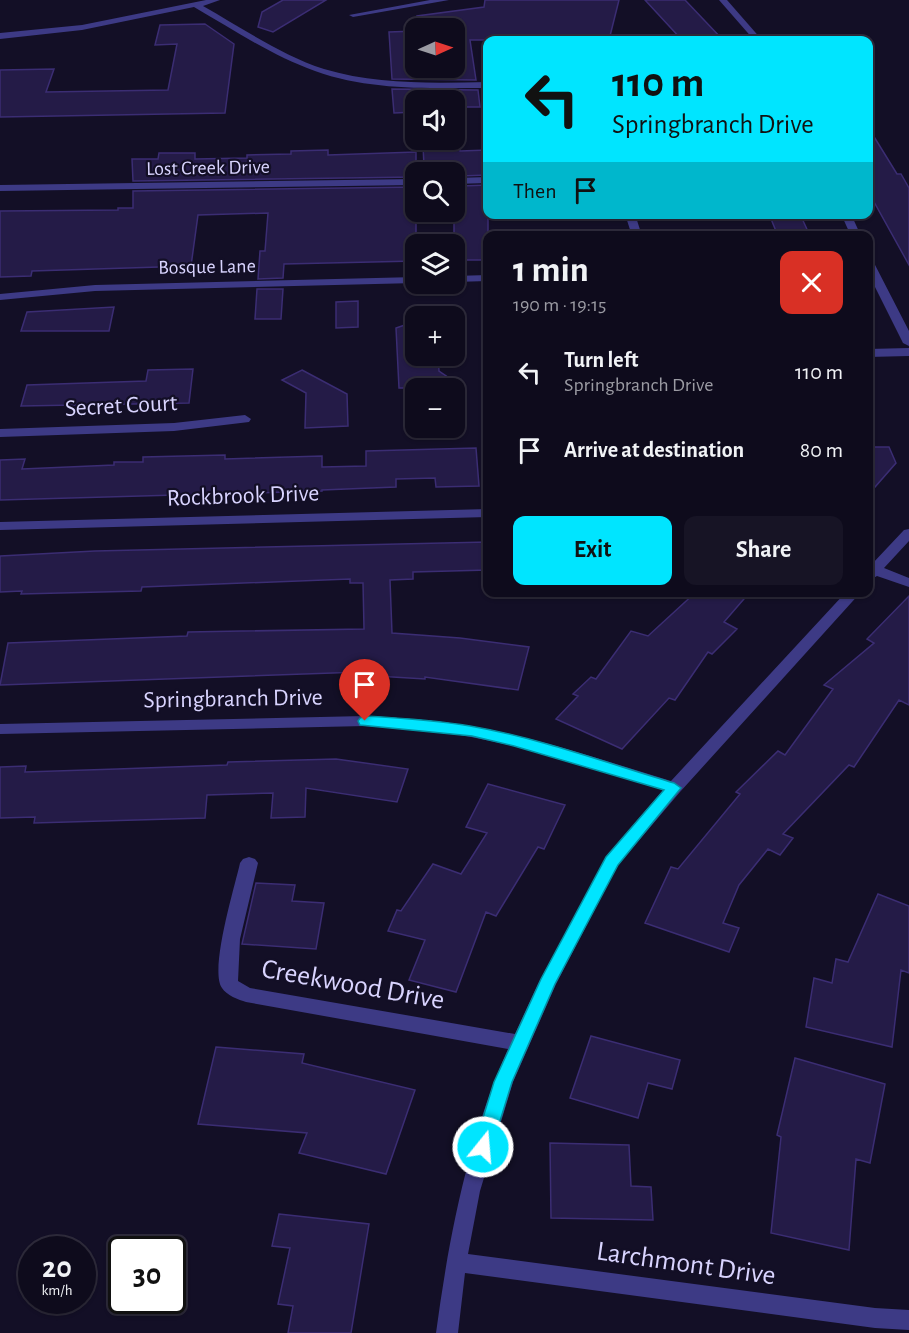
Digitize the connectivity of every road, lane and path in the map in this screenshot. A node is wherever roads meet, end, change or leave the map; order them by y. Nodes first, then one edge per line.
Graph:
1 (216, 0) edge
2 (446, 0) edge
3 (723, 0) edge
4 (196, 5) junction
5 (353, 15) dead end
6 (0, 36) edge
7 (754, 36) edge
8 (483, 85) edge
9 (483, 180) edge
10 (465, 181) edge
11 (405, 182) edge
12 (0, 188) edge
13 (873, 271) edge
14 (483, 278) edge
15 (465, 279) edge
16 (405, 280) edge
17 (0, 297) edge
18 (909, 343) edge
19 (909, 352) edge
20 (873, 353) edge
21 (245, 419) dead end
22 (0, 433) edge
23 (483, 513) edge
24 (0, 526) edge
25 (909, 533) edge
26 (873, 569) edge
27 (873, 572) edge
28 (909, 583) edge
29 (849, 597) edge
30 (0, 729) edge
31 (674, 788) junction
32 (249, 863) dead end
33 (520, 1043) junction
34 (456, 1262) junction
35 (909, 1320) edge
36 (447, 1333) edge

1 - 4 street
2 - 5 street
3 - 7 street
4 - 6 street
4 - 8 street
9 - 10 street
11 - 12 street, Lost Creek Drive
13 - 18 street
14 - 15 street
16 - 17 street, Bosque Lane
19 - 20 street
21 - 22 street, Secret Court
23 - 24 street, Rockbrook Drive
25 - 26 street
27 - 28 street
29 - 31 street
30 - 31 street, Springbranch Drive
31 - 33 street
32 - 33 street, Creekwood Drive
33 - 34 street
34 - 35 street, Larchmont Drive
34 - 36 street

